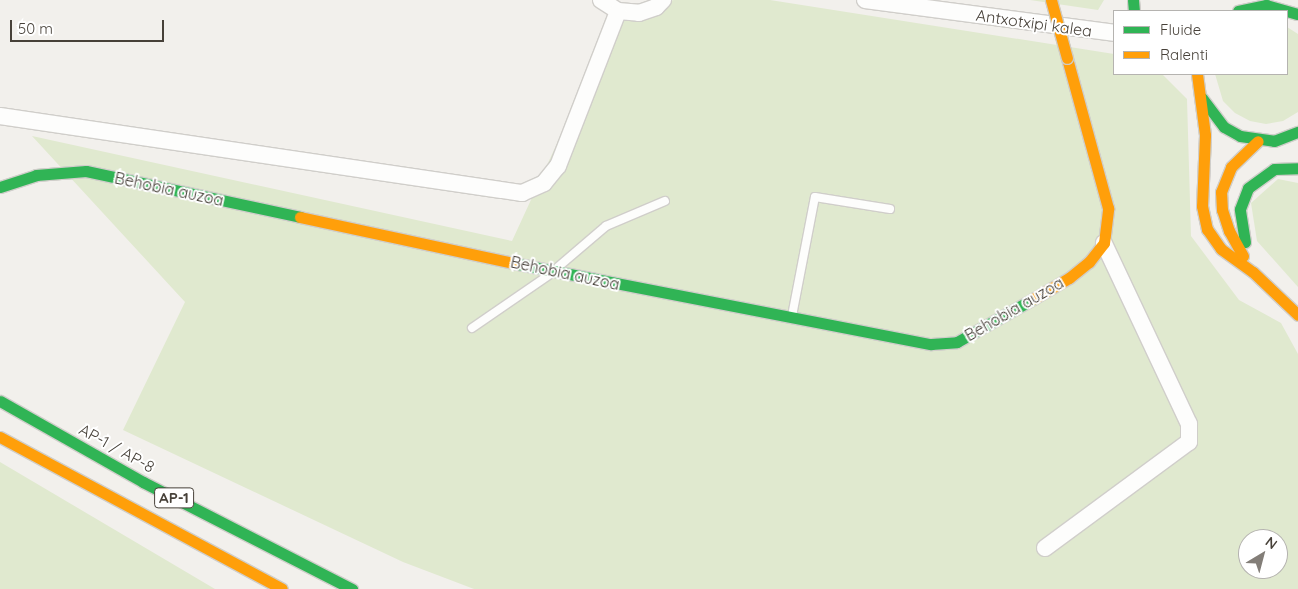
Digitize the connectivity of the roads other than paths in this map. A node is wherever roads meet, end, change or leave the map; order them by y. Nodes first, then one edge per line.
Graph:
1 (600, 0) edge
2 (664, 0) edge
3 (865, 0) edge
4 (1051, 0) edge
5 (1246, 0) edge
6 (1238, 10) edge
7 (1242, 10) edge
8 (1284, 10) edge
9 (618, 11) junction
10 (1113, 34) edge
11 (1197, 75) edge
12 (1202, 98) junction
13 (0, 116) edge
14 (1295, 136) edge
15 (1258, 141) junction
16 (1298, 168) edge
17 (0, 187) edge
18 (665, 201) dead end
19 (890, 209) dead end
20 (1104, 243) junction
21 (554, 271) junction
22 (1253, 272) junction
23 (1298, 315) edge
24 (791, 318) junction
25 (472, 328) dead end
26 (0, 401) edge
27 (0, 436) edge
28 (1045, 548) dead end
29 (282, 589) edge
30 (352, 589) edge

1 - 9 street
2 - 9 street
3 - 10 street, Antxotxipi kalea
4 - 20 main road, bridge
5 - 6 main road
7 - 8 main road
9 - 13 street
11 - 12 main road
12 - 15 main road
12 - 22 main road
14 - 15 main road
15 - 22 main road
16 - 22 main road
17 - 21 main road, Behobia auzoa
18 - 21 lane
19 - 24 lane
20 - 24 main road, Behobia auzoa
20 - 28 street
21 - 24 main road, Behobia auzoa
21 - 25 lane
22 - 23 main road
26 - 30 main road, AP-1 / AP-8 / AP-1
27 - 29 main road, AP-1

